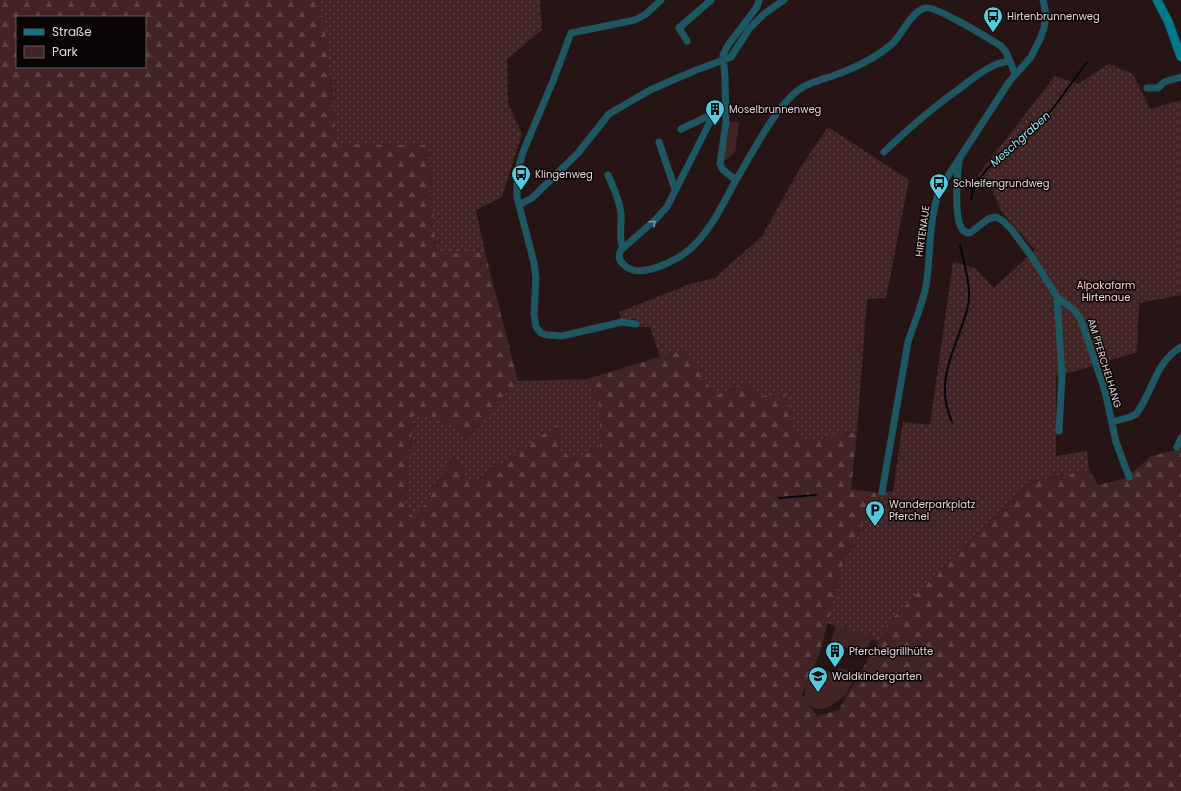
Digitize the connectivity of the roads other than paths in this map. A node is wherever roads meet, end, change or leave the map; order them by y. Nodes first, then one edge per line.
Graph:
1 (661, 0) edge
2 (711, 0) edge
3 (759, 0) edge
4 (784, 0) edge
5 (1043, 0) edge
6 (1157, 0) edge
7 (686, 41) dead end
8 (1181, 57) edge
9 (723, 59) junction
10 (1009, 61) junction
11 (1015, 74) junction
12 (1181, 76) edge
13 (1147, 88) dead end
14 (726, 102) junction
15 (713, 116) junction
16 (681, 129) dead end
17 (659, 142) dead end
18 (884, 152) dead end
19 (959, 160) junction
20 (608, 175) dead end
21 (736, 180) junction
22 (675, 189) junction
23 (519, 205) junction
24 (623, 248) junction
25 (1057, 297) junction
26 (636, 324) dead end
27 (1181, 347) edge
28 (1112, 422) junction
29 (1059, 431) dead end
30 (1181, 438) edge
31 (1177, 447) dead end
32 (1129, 477) dead end
33 (882, 492) dead end

1 - 23 street
2 - 7 street
3 - 9 street
4 - 9 street
5 - 11 street, HIRTENAUE
6 - 8 main road
9 - 14 street
9 - 23 street
10 - 11 street
10 - 18 street
10 - 21 street
11 - 19 street, HIRTENAUE
12 - 13 street
14 - 15 street
14 - 21 street
15 - 16 street
15 - 22 street
17 - 22 street
19 - 25 street
19 - 33 street, HIRTENAUE
20 - 24 street
21 - 24 street
24 -> 22 street
23 - 26 street
25 - 28 street, AM PFERCHELHANG
25 - 29 street
27 - 28 street, AM PFERCHELHANG
28 - 32 street, AM PFERCHELHANG
30 - 31 street

